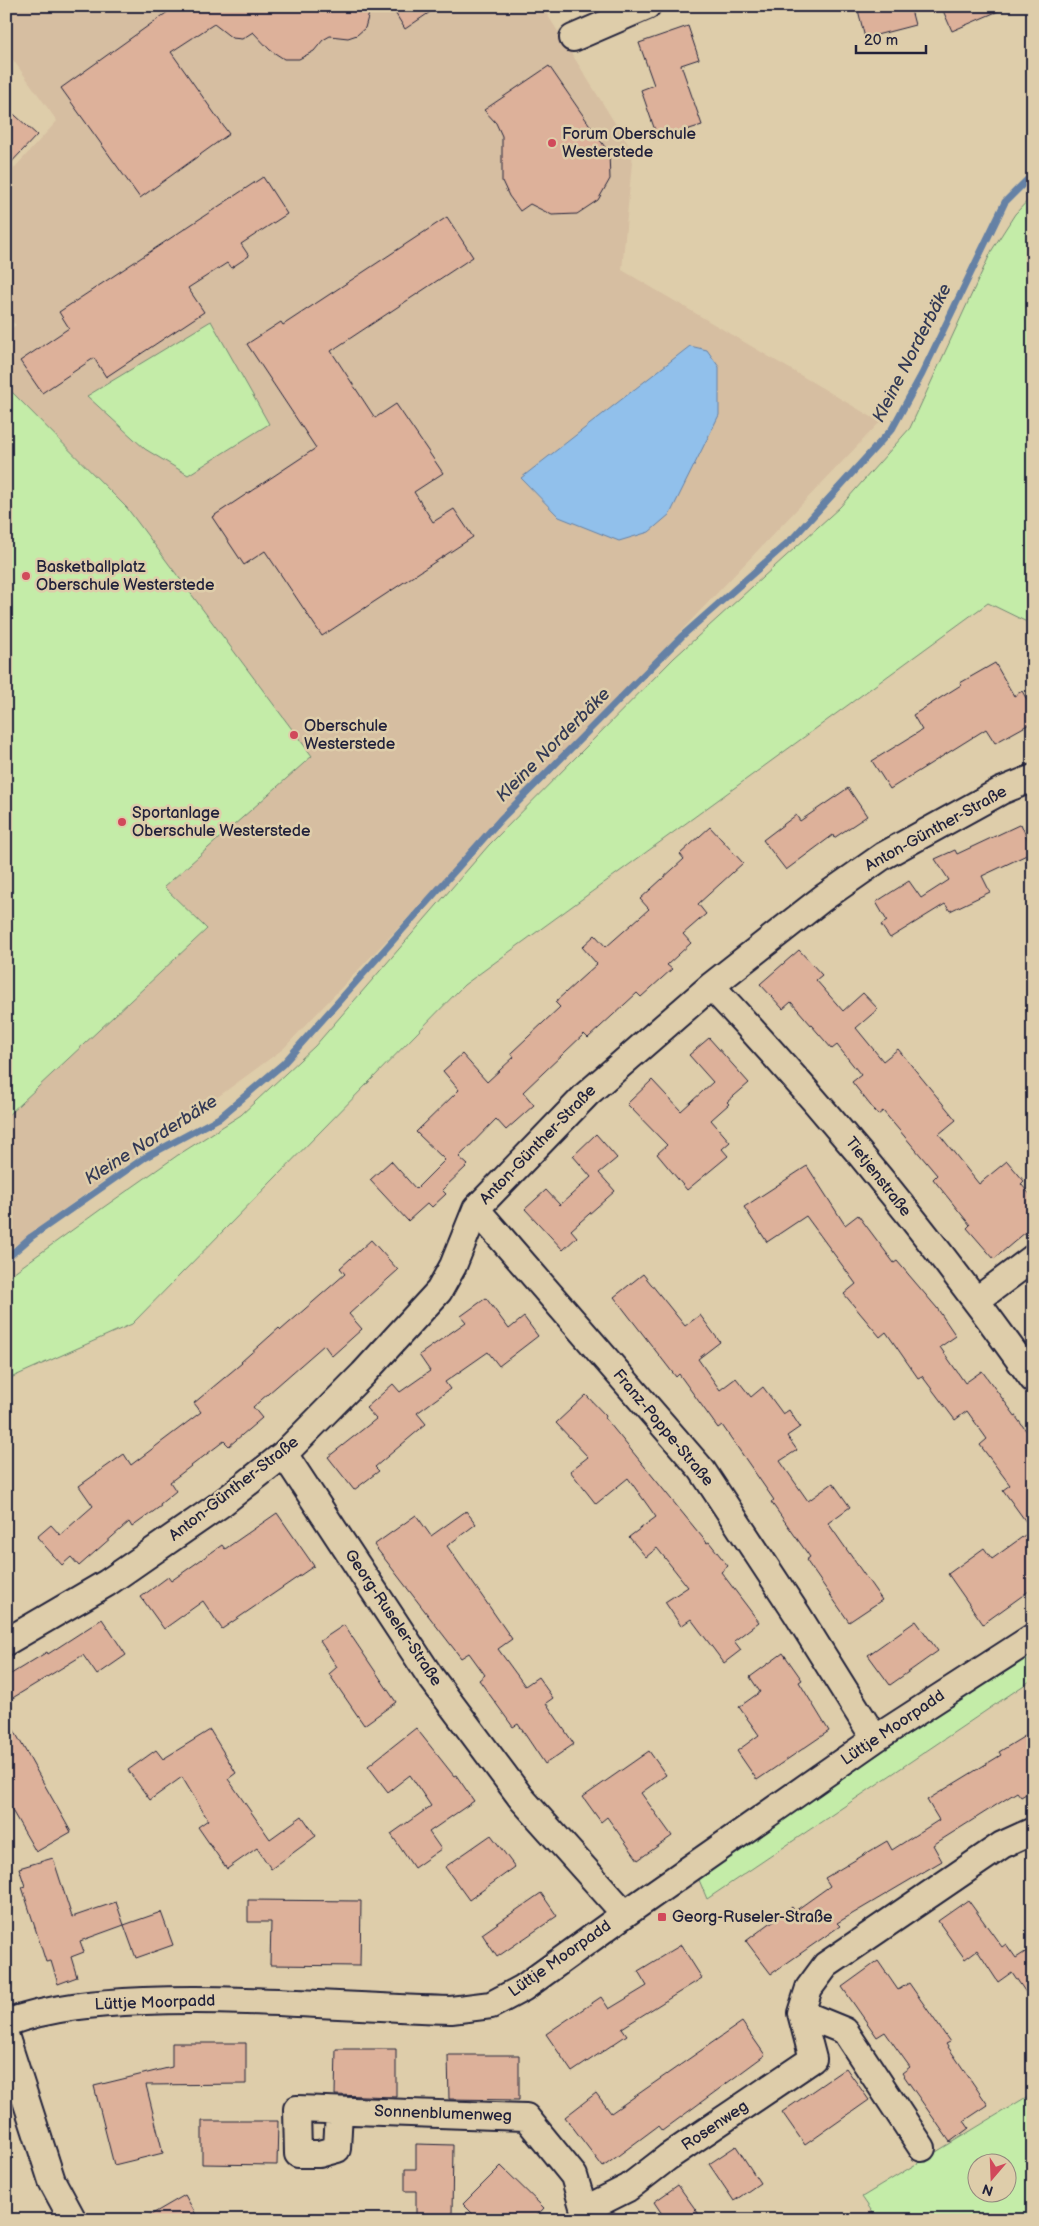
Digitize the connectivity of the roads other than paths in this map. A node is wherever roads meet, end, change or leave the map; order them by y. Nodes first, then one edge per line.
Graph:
1 (647, 6) edge
2 (573, 38) dead end
3 (1033, 778) edge
4 (711, 986) junction
5 (476, 1209) junction
6 (1033, 1258) edge
7 (977, 1300) junction
8 (1033, 1379) edge
9 (284, 1454) junction
10 (1033, 1638) edge
11 (6, 1642) edge
12 (875, 1739) junction
13 (1032, 1833) edge
14 (624, 1914) junction
15 (801, 2013) junction
16 (6, 2023) edge
17 (6, 2038) edge
18 (339, 2111) dead end
19 (922, 2148) dead end
20 (583, 2215) edge
21 (73, 2220) edge

1 - 2 street
3 - 4 street, Anton-Günther-Straße
4 - 5 street, Anton-Günther-Straße
4 - 7 street, Tietjenstraße
5 - 9 street, Anton-Günther-Straße
5 - 12 street, Franz-Poppe-Straße
6 - 7 street
7 - 8 street, Tietjenstraße
9 - 11 street, Anton-Günther-Straße
9 - 14 street, Georg-Ruseler-Straße
10 - 12 street, Lüttje Moorpadd
12 - 14 street, Lüttje Moorpadd
13 - 15 street
14 - 16 street, Lüttje Moorpadd
15 - 19 street
15 - 20 street, Rosenweg
17 - 21 street
18 - 20 street, Sonnenblumenweg

